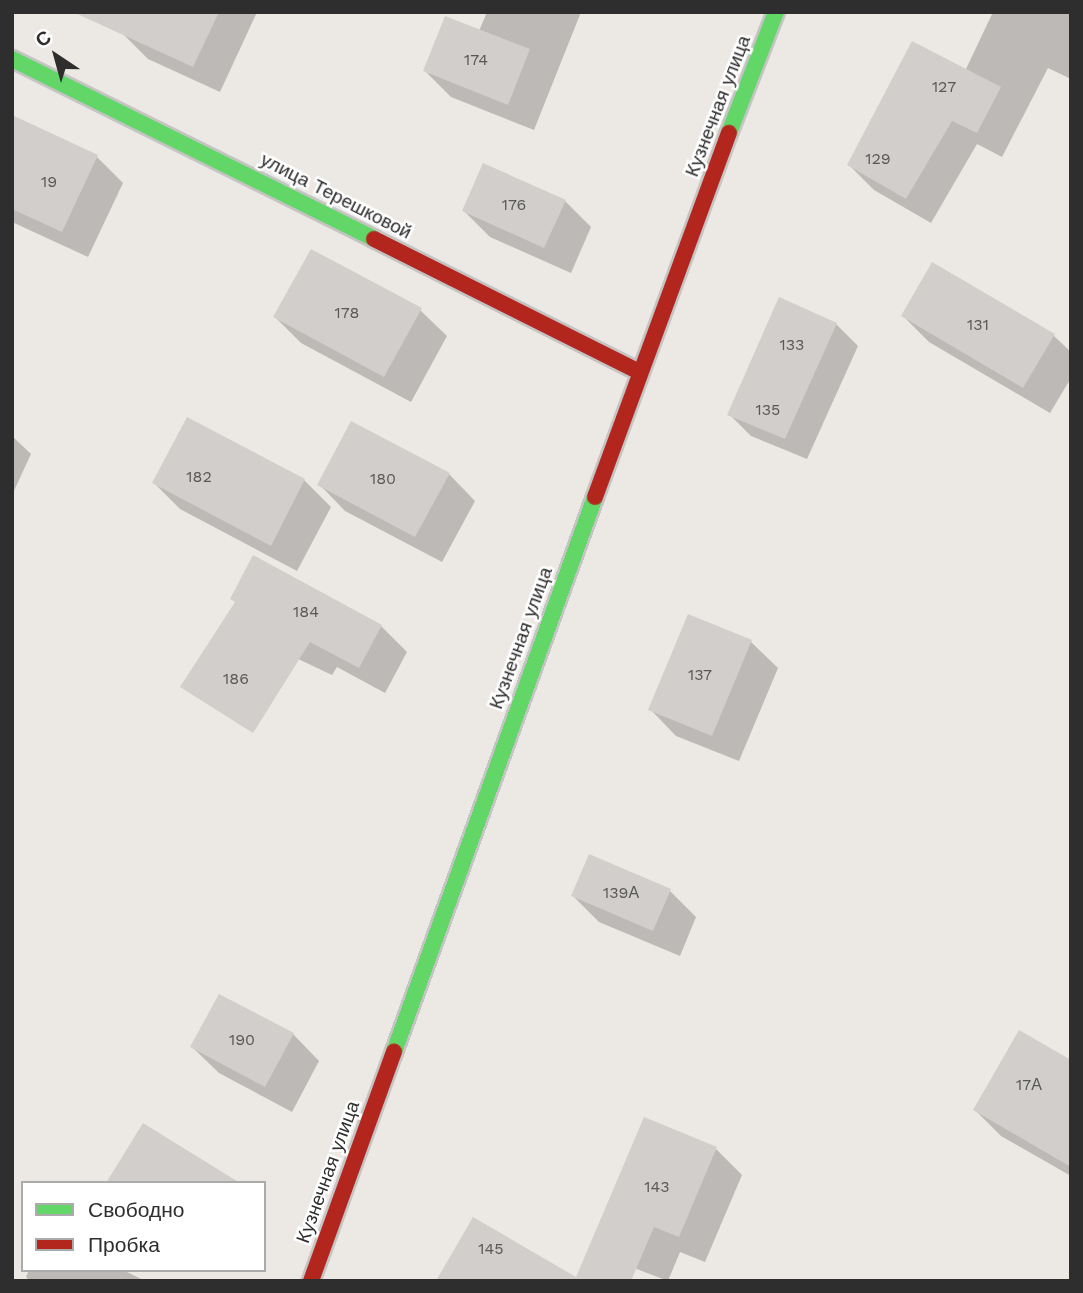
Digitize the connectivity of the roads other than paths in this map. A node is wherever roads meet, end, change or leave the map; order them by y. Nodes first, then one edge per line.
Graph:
1 (776, 12) edge
2 (12, 59) edge
3 (640, 372) junction
4 (311, 1281) edge

1 - 3 main road, Кузнечная улица
2 - 3 main road, улица Терешковой
3 - 4 main road, Кузнечная улица

